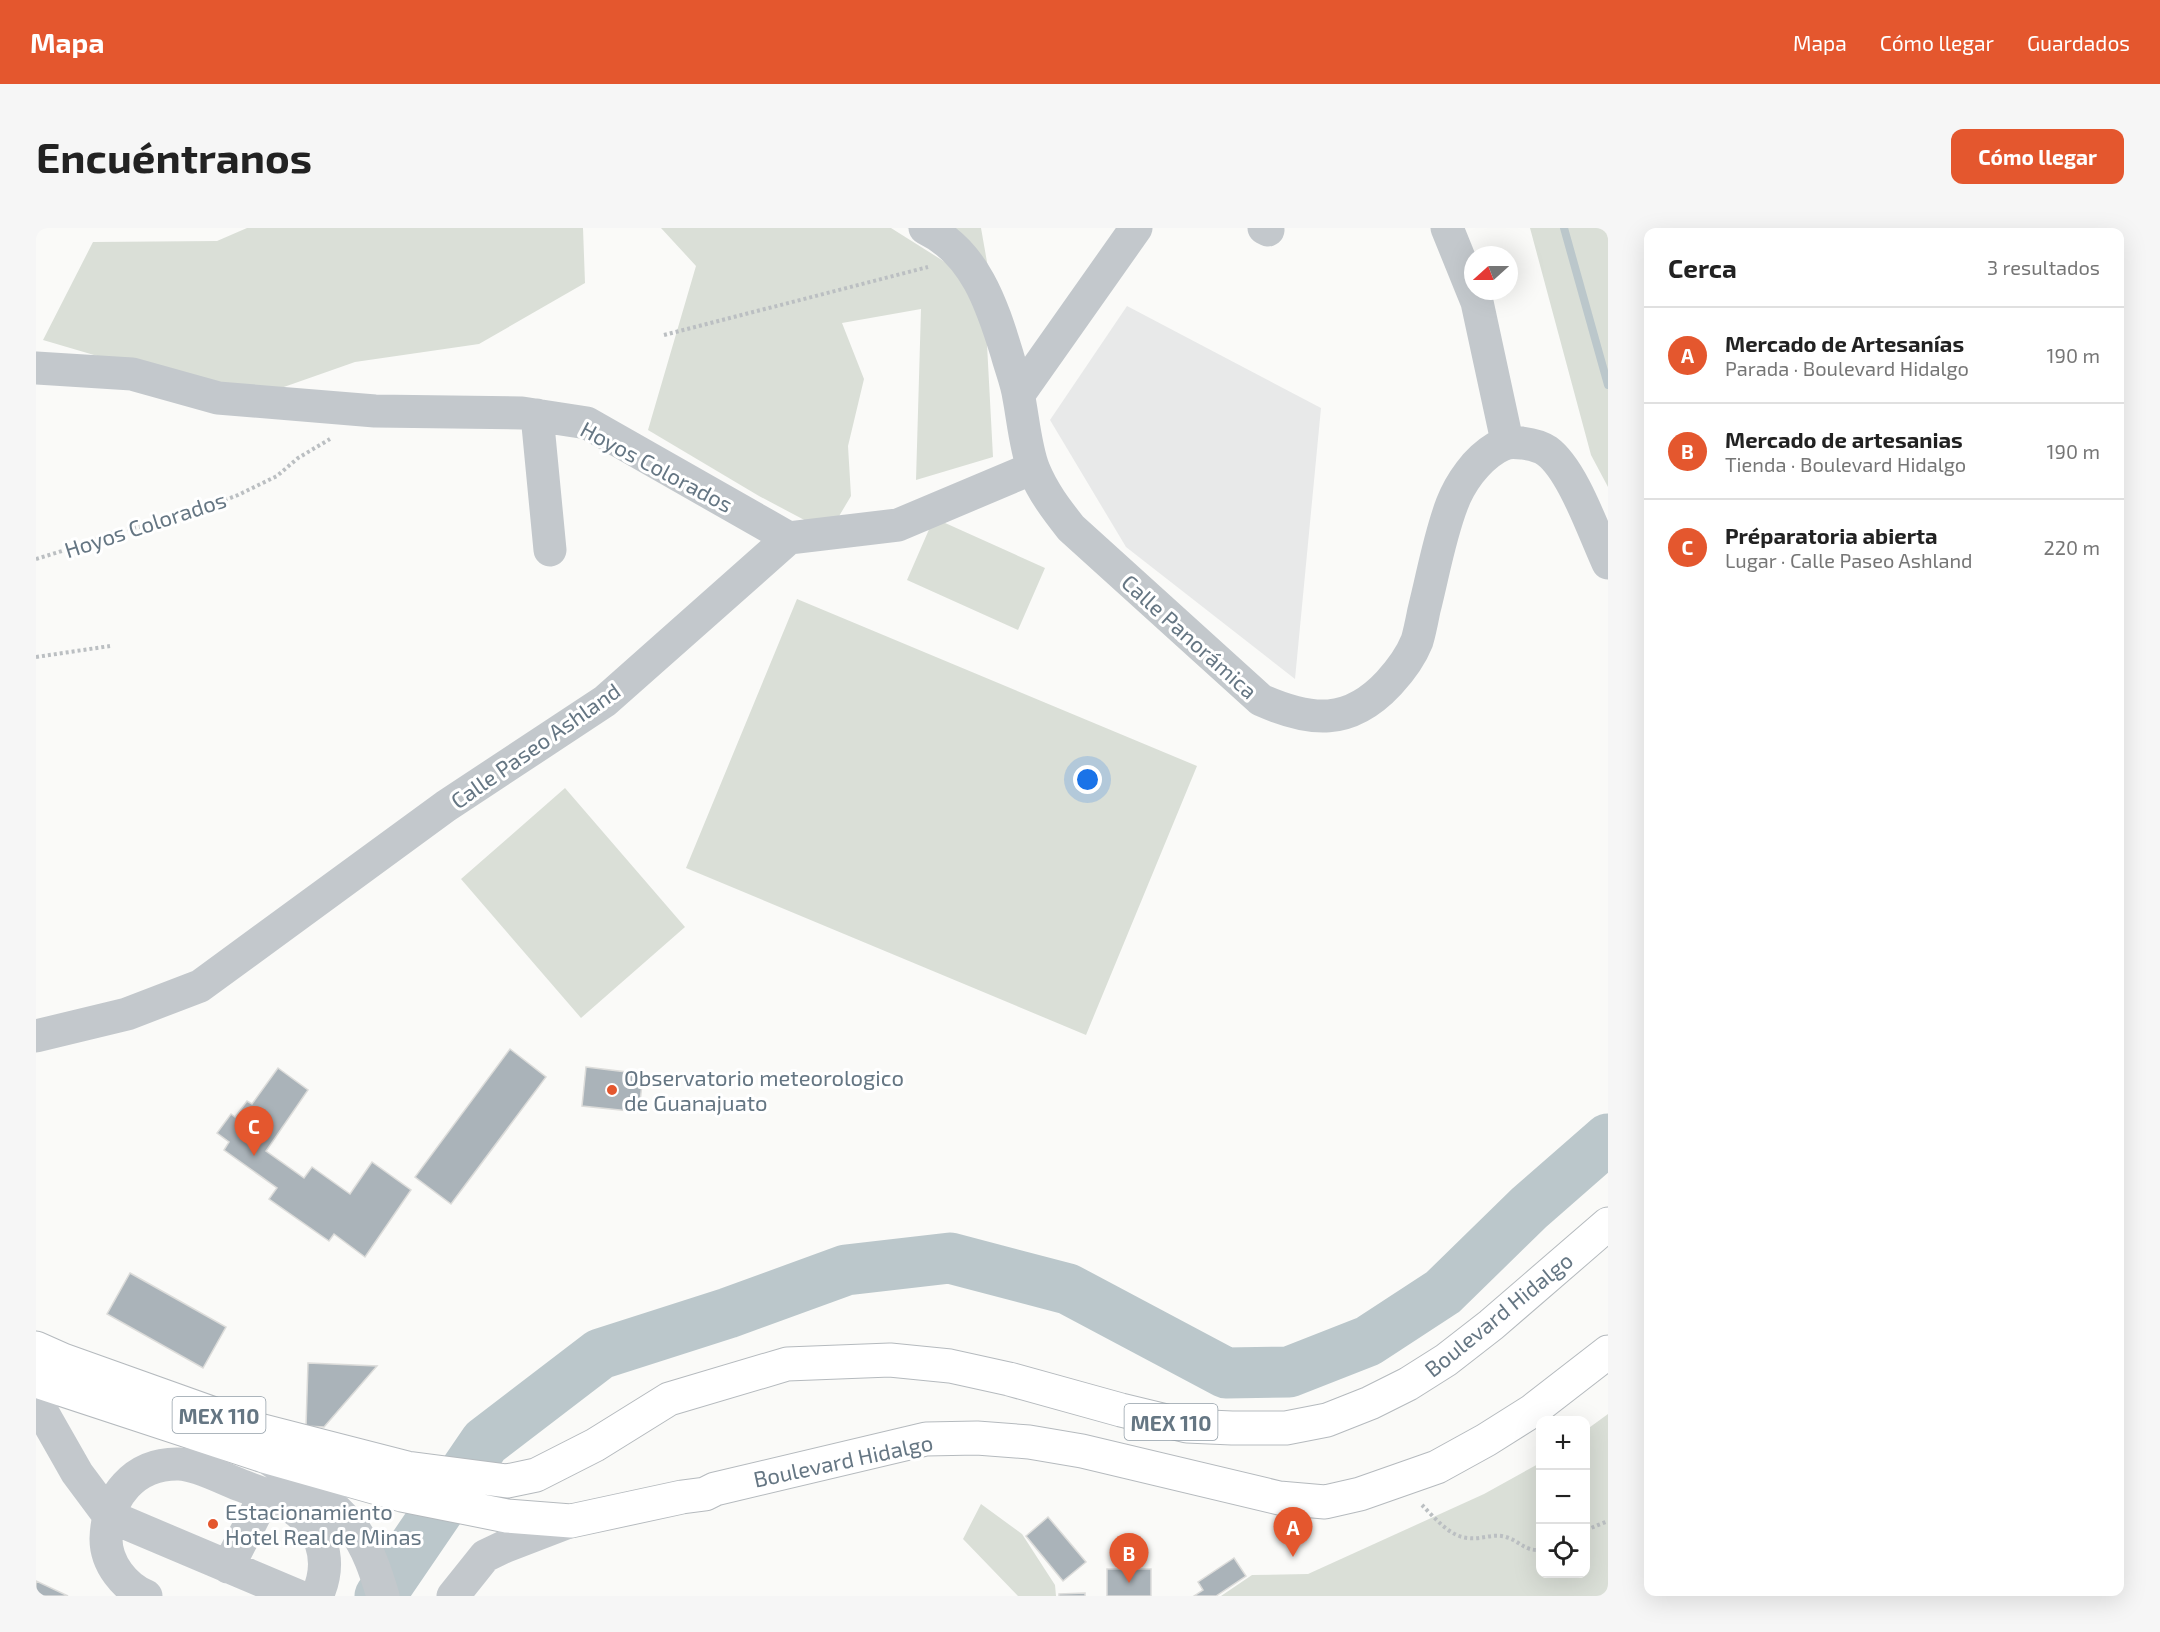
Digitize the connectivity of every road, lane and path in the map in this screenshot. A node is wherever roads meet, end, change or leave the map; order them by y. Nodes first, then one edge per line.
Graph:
1 (925, 228) edge
2 (1136, 228) edge
3 (1447, 228) edge
4 (963, 258) junction
5 (664, 335) dead end
6 (36, 368) edge
7 (1018, 394) junction
8 (375, 411) junction
9 (537, 415) junction
10 (1507, 441) junction
11 (1033, 468) junction
12 (789, 538) junction
13 (550, 550) dead end
14 (36, 559) edge
15 (1608, 563) edge
16 (110, 646) dead end
17 (36, 657) edge
18 (36, 1036) edge
19 (1608, 1224) edge
20 (36, 1348) edge
21 (1608, 1352) edge
22 (36, 1381) edge
23 (36, 1401) edge
24 (264, 1456) junction
25 (1399, 1481) junction
26 (404, 1482) junction
27 (265, 1495) junction
28 (109, 1516) junction
29 (571, 1521) junction
30 (1608, 1521) edge
31 (1590, 1528) edge
32 (1536, 1550) edge
33 (228, 1567) junction
34 (146, 1596) edge
35 (298, 1596) edge
36 (317, 1596) edge
37 (383, 1596) edge
38 (453, 1596) edge

1 - 4 street, Calle Panorámica
2 - 7 street
3 - 10 street
4 - 5 path
4 - 7 street, Calle Panorámica
6 - 8 street, Hoyos Colorados
7 - 11 street, Calle Panorámica
8 - 9 street, Hoyos Colorados
8 - 14 path, Hoyos Colorados
9 - 12 street, Hoyos Colorados
9 - 13 street
10 - 11 street, Calle Panorámica
10 - 15 street
11 - 12 street
12 - 18 street, Calle Paseo Ashland
16 - 17 path
19 - 26 main road, Boulevard Hidalgo / MEX 110
20 - 26 main road, MEX 110
21 - 25 main road, Boulevard Hidalgo / MEX 110
22 - 24 main road, MEX 110
23 - 28 street
24 - 26 main road, MEX 110
24 - 37 street
25 - 29 main road, Boulevard Hidalgo / MEX 110
25 - 32 path
26 - 29 main road, MEX 110
27 - 28 street
27 - 33 street
27 - 36 street
28 - 33 street
28 - 34 street
29 - 38 street
30 - 31 path
33 - 35 street

